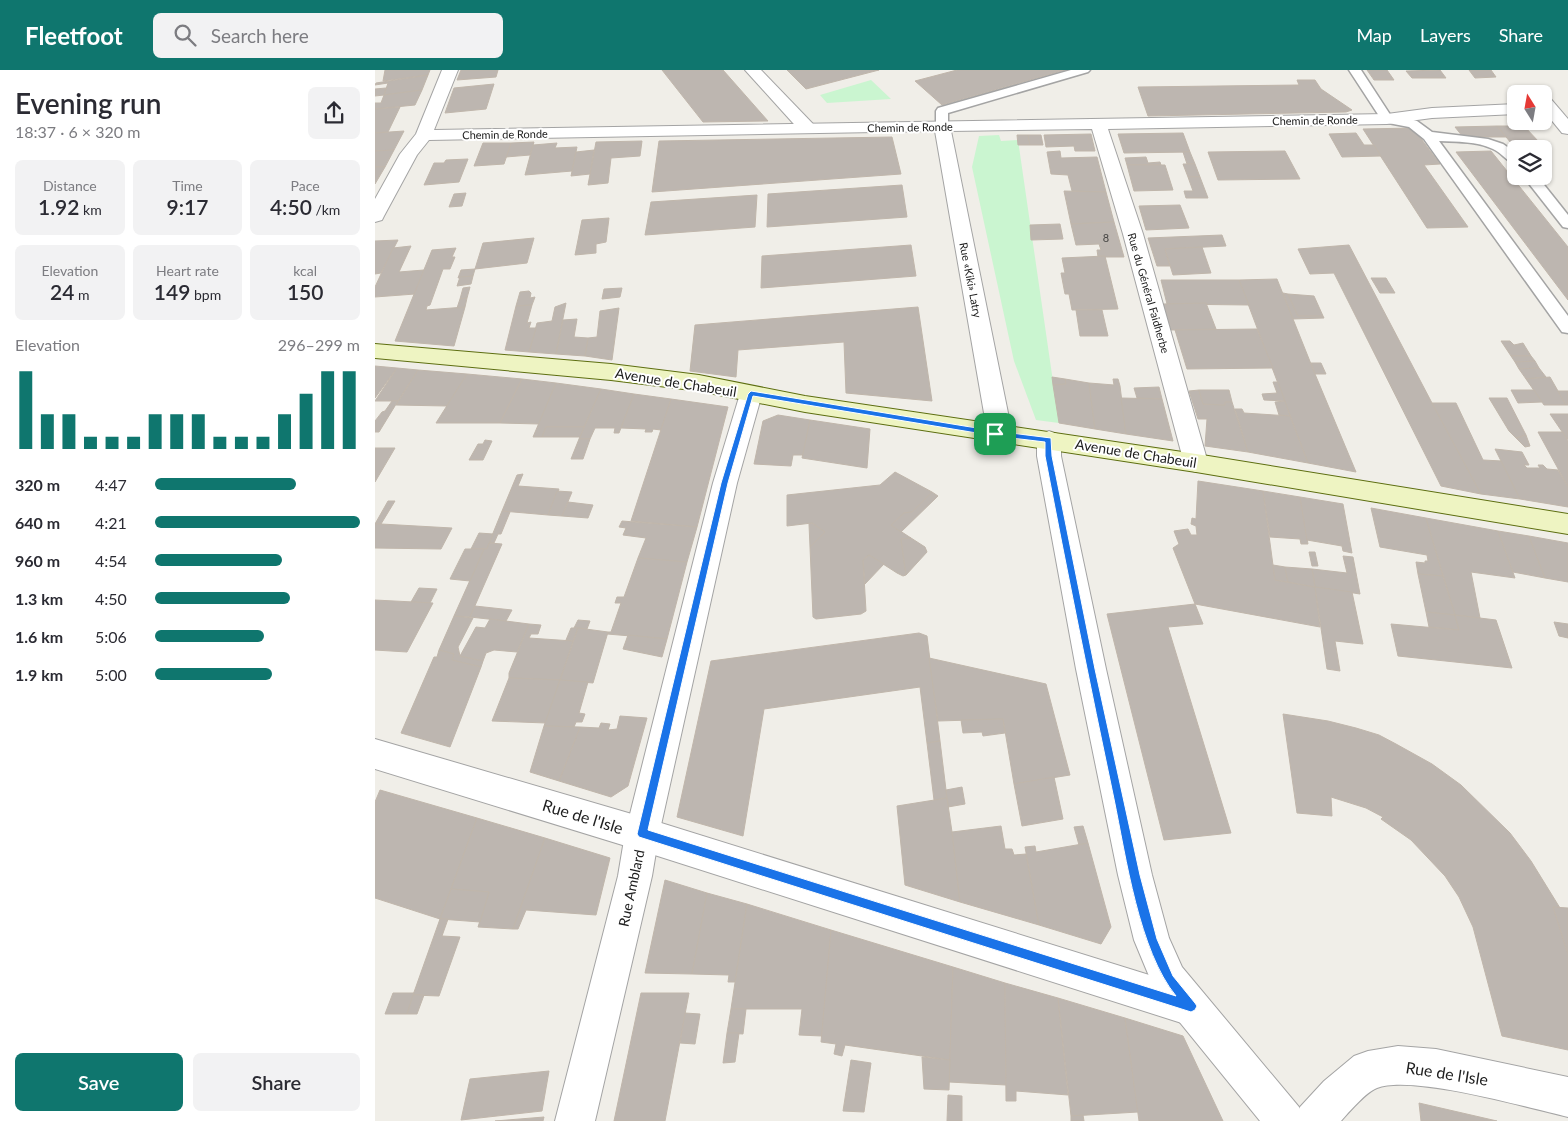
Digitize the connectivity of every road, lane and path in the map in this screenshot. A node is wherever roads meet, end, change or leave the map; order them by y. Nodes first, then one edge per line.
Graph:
1 (450, 70) edge
2 (753, 70) edge
3 (1084, 70) edge
4 (1355, 70) edge
5 (1553, 105) edge
6 (1507, 110) edge
7 (1391, 119) junction
8 (1099, 125) junction
9 (943, 127) junction
10 (808, 129) junction
11 (1568, 129) edge
12 (424, 135) junction
13 (1429, 136) junction
14 (1507, 150) edge
15 (1536, 185) edge
16 (375, 216) edge
17 (1568, 224) edge
18 (1568, 328) edge
19 (375, 351) edge
20 (751, 394) junction
21 (987, 432) junction
22 (1049, 440) junction
23 (1196, 463) junction
24 (1568, 524) edge
25 (375, 754) edge
26 (642, 834) junction
27 (1191, 1006) junction
28 (1568, 1097) edge
29 (575, 1121) edge
30 (1285, 1121) edge
31 (1314, 1121) edge

1 - 12 street
2 - 10 street
3 - 9 lane
4 - 7 lane
5 - 11 street
6 - 7 street, Chemin de Ronde
7 - 8 street, Chemin de Ronde
7 - 13 lane
8 - 9 street, Chemin de Ronde
8 - 23 street, Rue du Général Faidherbe
9 - 10 street, Chemin de Ronde
9 - 21 street, Rue «Kiki» Latry
10 - 12 street, Chemin de Ronde
12 - 16 street
13 - 14 lane
13 - 18 lane
15 - 17 lane
19 - 20 main road, Avenue de Chabeuil
20 - 21 main road, Avenue de Chabeuil
20 - 26 street, Rue Amblard
21 - 22 main road, Avenue de Chabeuil
22 - 23 main road, Avenue de Chabeuil
22 - 27 street
23 - 24 main road, Avenue de Chabeuil
25 - 26 street, Rue de l'Isle
26 - 27 street, Rue de l'Isle
26 - 29 street, Rue Amblard
27 - 30 street
28 - 31 street, Rue de l'Isle

